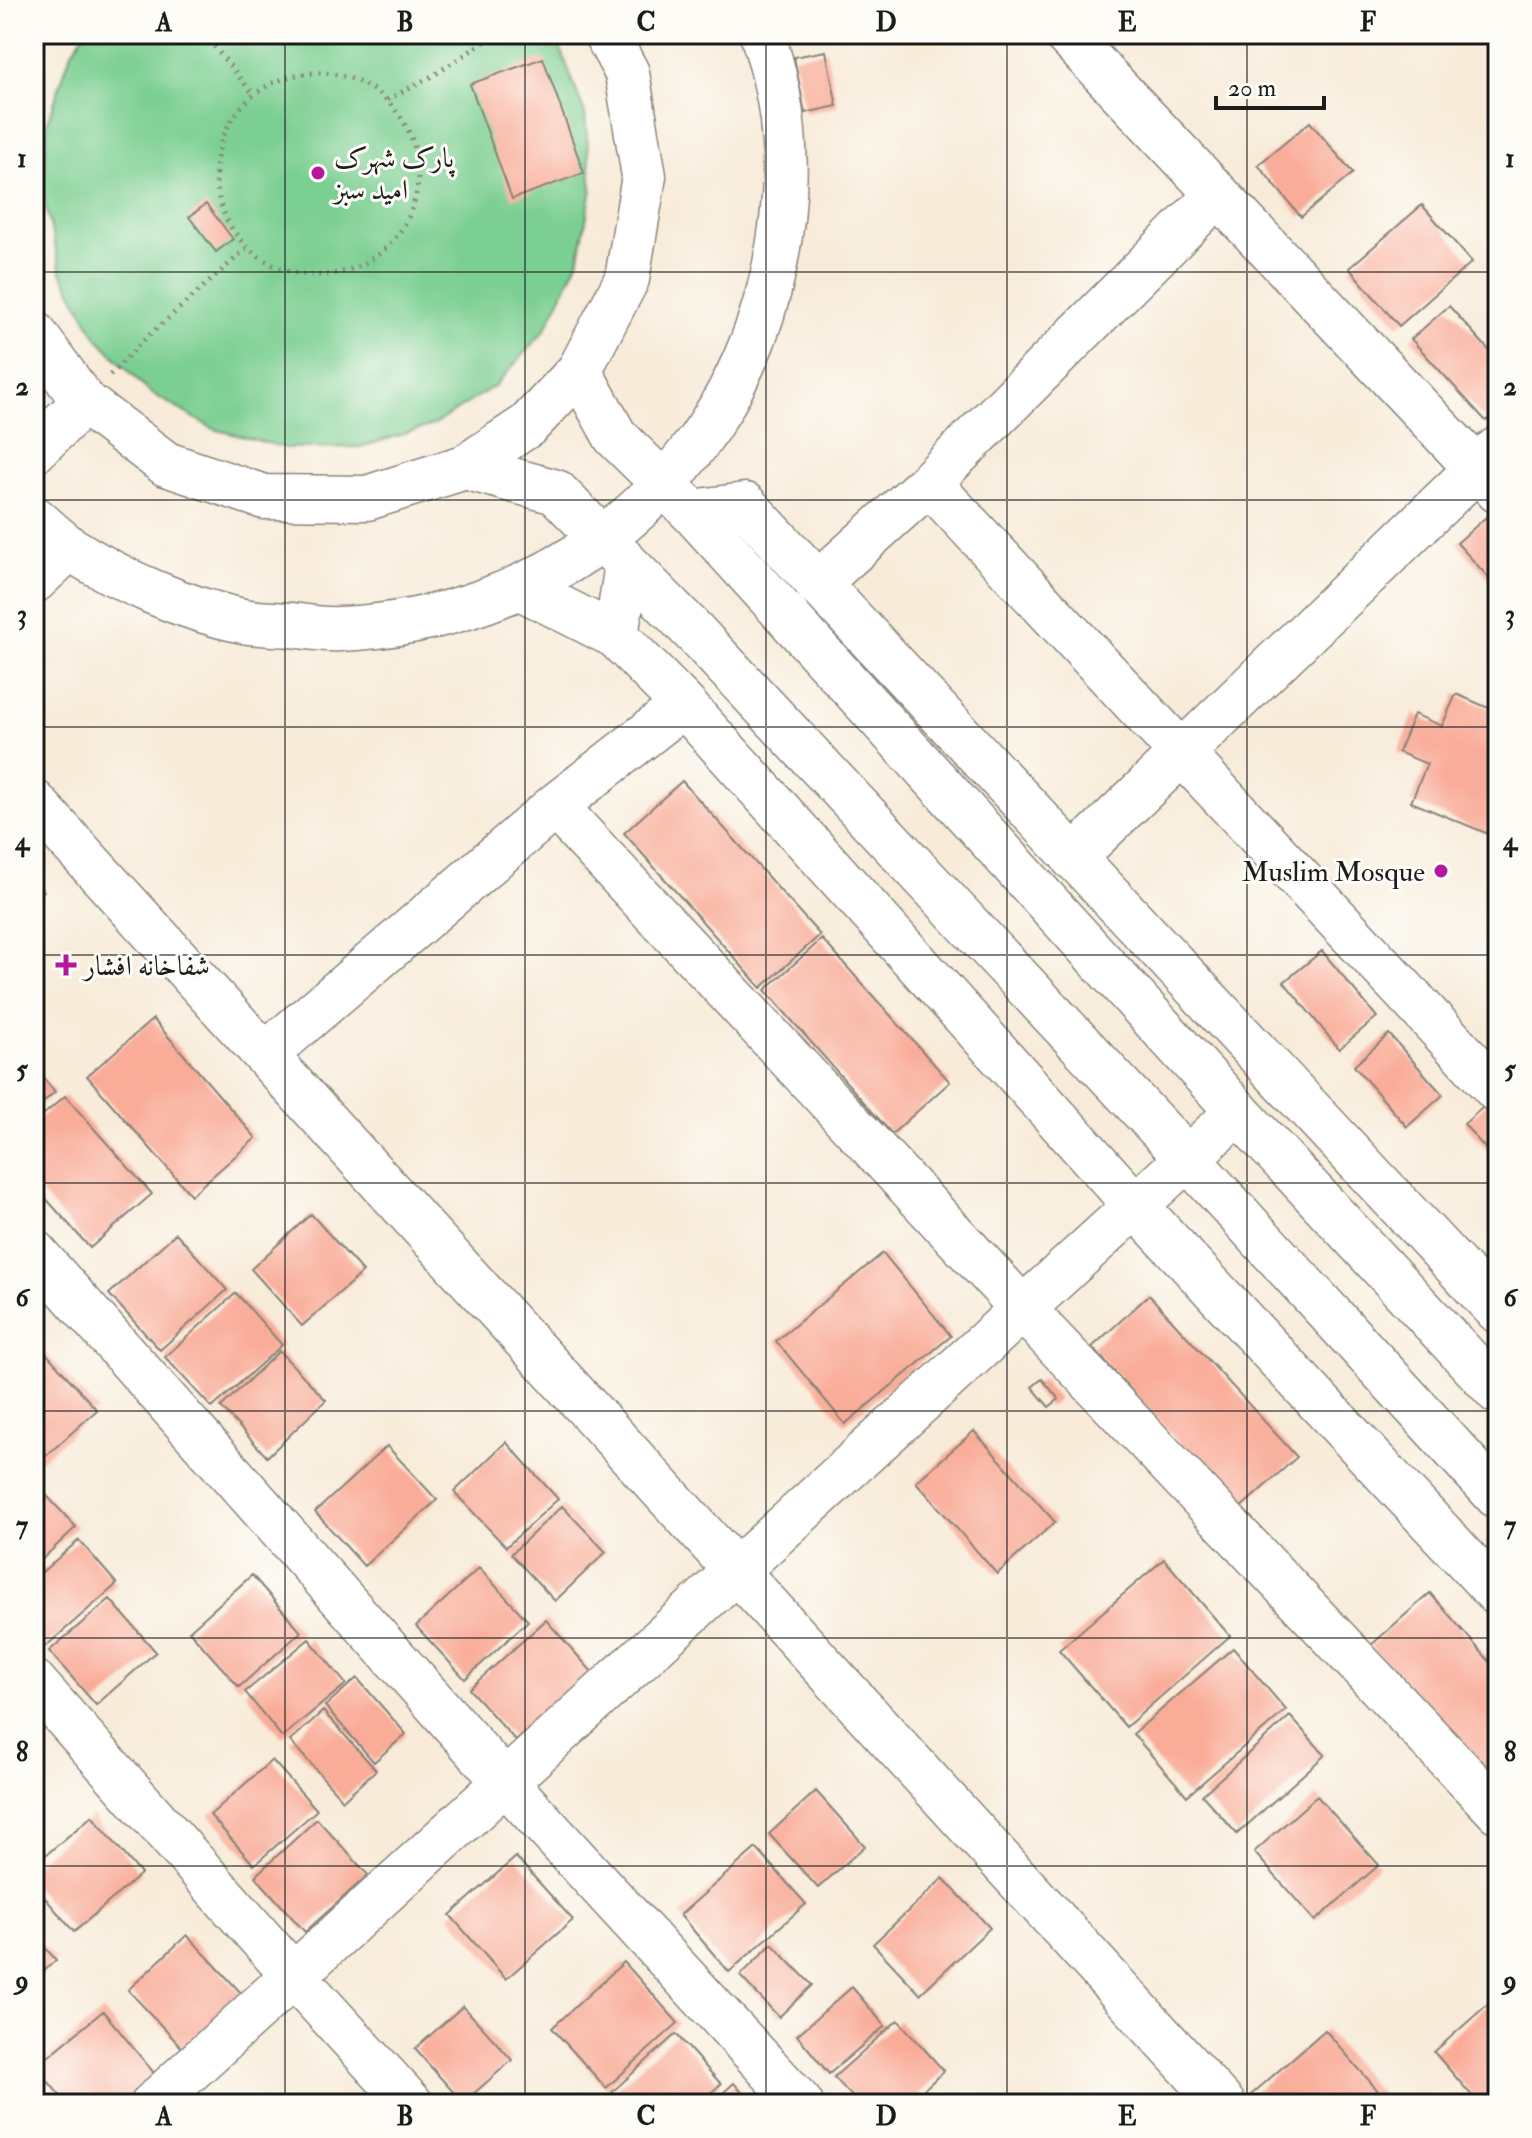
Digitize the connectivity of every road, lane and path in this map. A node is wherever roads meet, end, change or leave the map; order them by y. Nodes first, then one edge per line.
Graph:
1 (204, 34) edge
2 (496, 34) edge
3 (606, 34) edge
4 (762, 34) edge
5 (1066, 34) edge
6 (254, 95) junction
7 (387, 100) junction
8 (1217, 195) junction
9 (247, 248) junction
10 (34, 333) edge
11 (579, 371) junction
12 (84, 402) junction
13 (34, 451) edge
14 (465, 467) junction
15 (1491, 469) edge
16 (929, 483) junction
17 (678, 498) junction
18 (34, 518) edge
19 (69, 548) junction
20 (615, 552) junction
21 (34, 581) edge
22 (817, 584) junction
23 (521, 588) junction
24 (616, 636) junction
25 (684, 705) junction
26 (1181, 752) junction
27 (34, 802) edge
28 (555, 806) junction
29 (1073, 858) junction
30 (265, 1055) junction
31 (1498, 1091) edge
32 (1238, 1112) junction
33 (1187, 1158) junction
34 (1135, 1205) junction
35 (34, 1252) edge
36 (1022, 1308) junction
37 (1498, 1311) edge
38 (1498, 1392) edge
39 (1498, 1497) edge
40 (736, 1571) junction
41 (1498, 1594) edge
42 (34, 1682) edge
43 (505, 1782) junction
44 (1498, 1811) edge
45 (293, 1975) junction
46 (153, 2104) edge
47 (411, 2104) edge
48 (801, 2104) edge
49 (1223, 2104) edge

1 - 6 path
2 - 7 path
3 - 11 street
4 - 17 street
5 - 8 street
6 - 7 path
6 - 9 path
7 - 9 path
8 - 15 street
8 - 16 street
9 - 12 path
10 - 12 street
11 - 14 street
11 - 17 street
12 - 13 street
12 - 14 street
14 - 20 street
15 - 26 street
16 - 22 street
16 - 26 street
17 - 20 street
17 - 22 street
17 - 32 street
18 - 19 street
19 - 21 street
19 - 23 street
20 - 23 street
20 - 24 street
20 - 33 street
22 - 29 street
23 - 24 street
24 - 25 street
25 - 28 street
25 - 34 street
26 - 29 street
26 - 31 street
27 - 30 street
28 - 30 street
28 - 36 street
29 - 37 street
30 - 40 street
32 - 33 street
32 - 38 street
33 - 34 street
33 - 39 street
34 - 36 street
34 - 41 street
35 - 43 street
36 - 40 street
36 - 44 street
40 - 43 street
40 - 49 street
42 - 45 street
43 - 45 street
43 - 48 street
45 - 46 street
45 - 47 street

